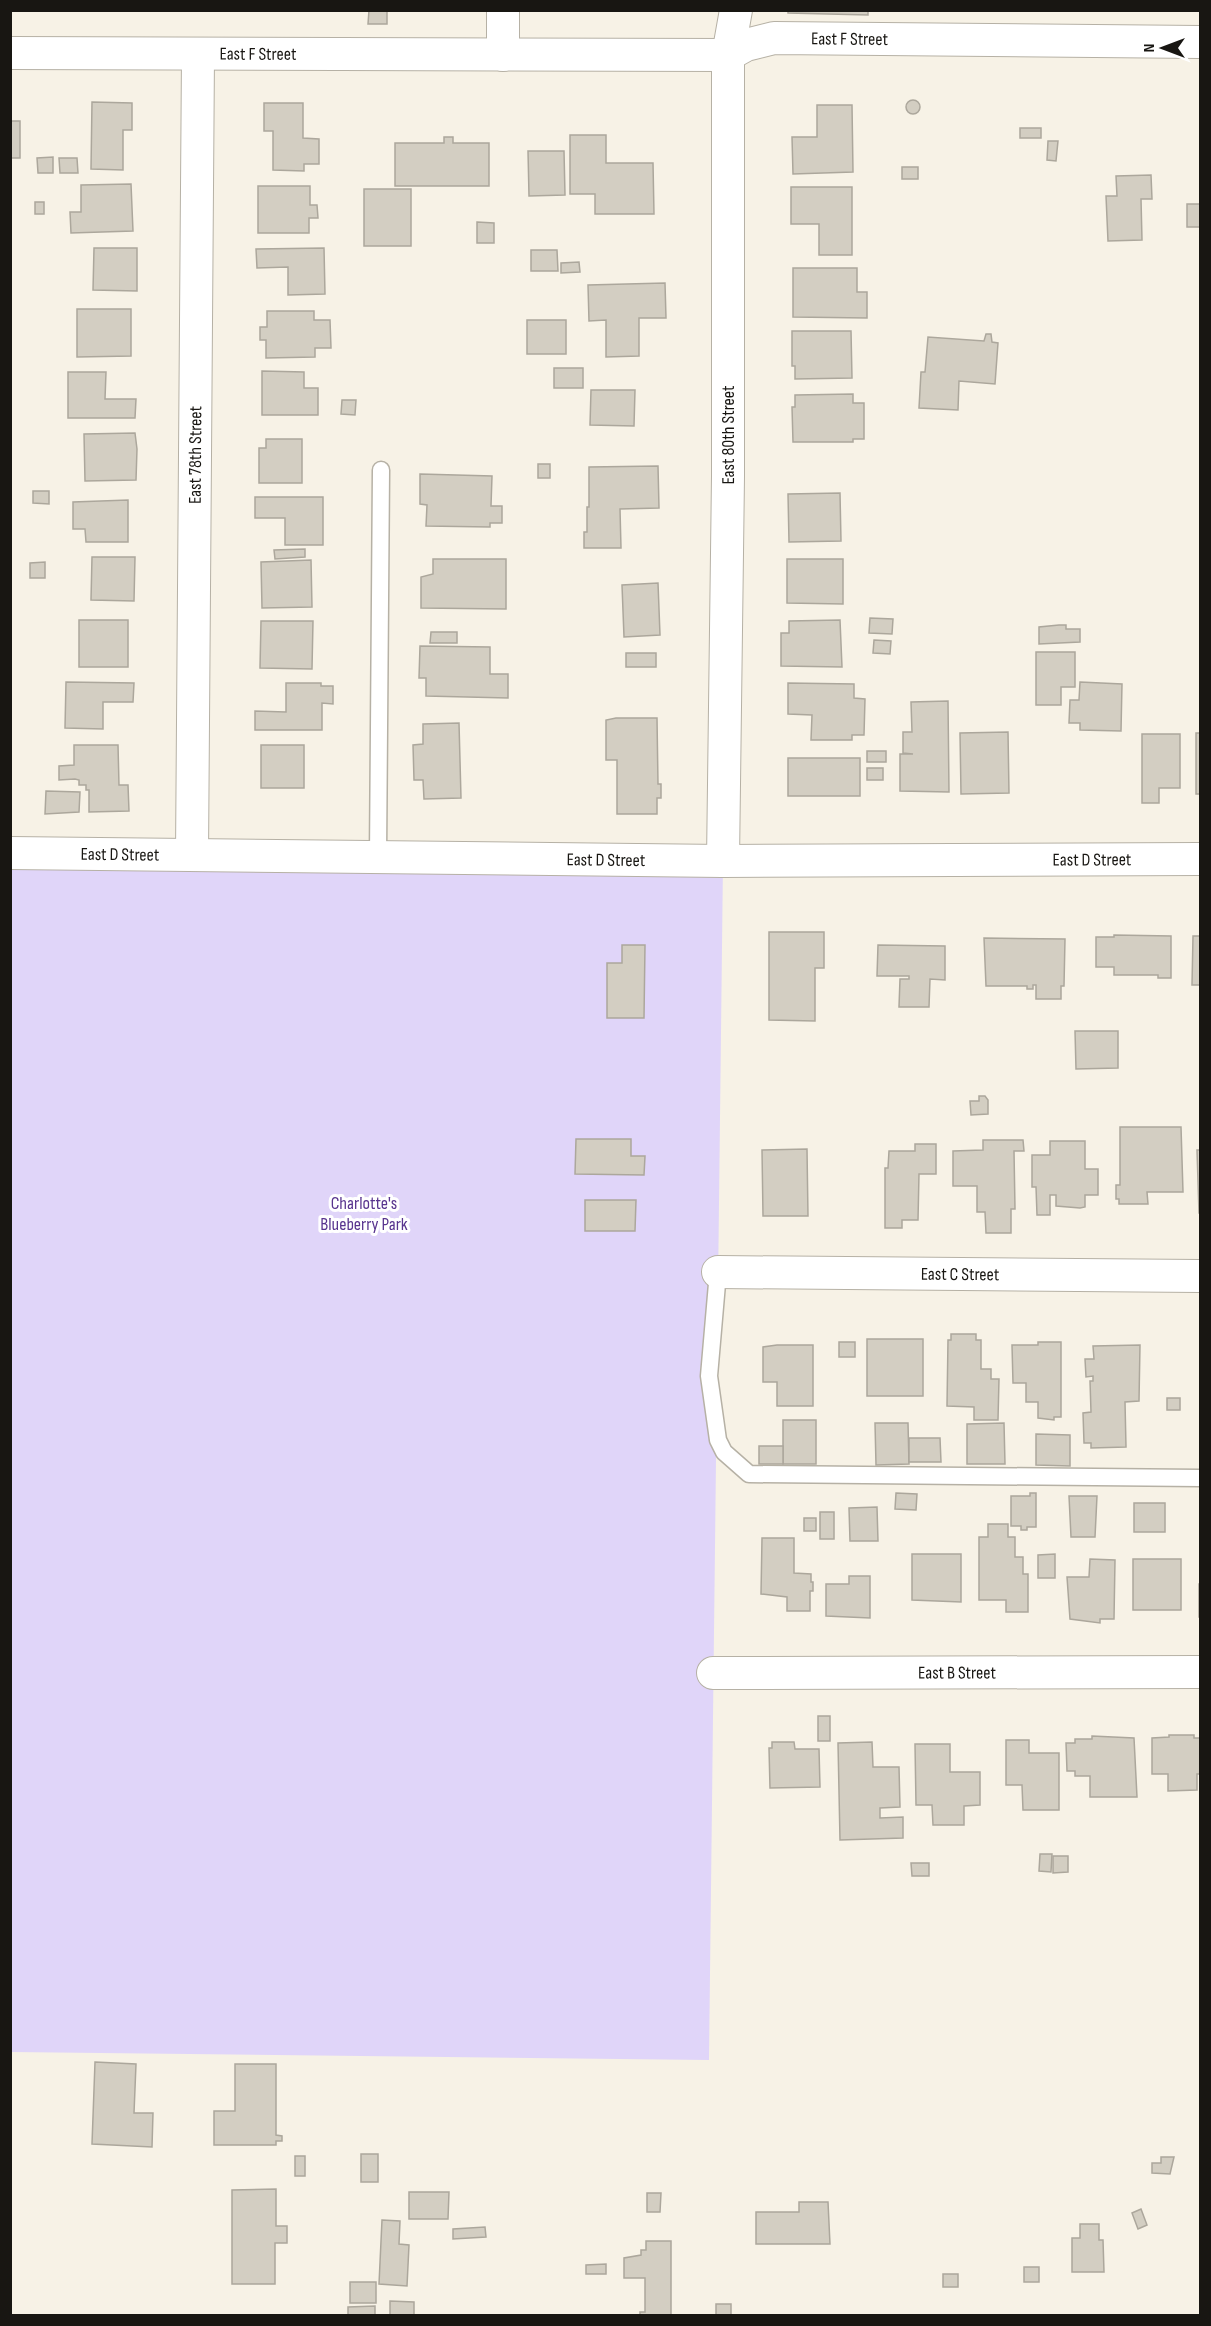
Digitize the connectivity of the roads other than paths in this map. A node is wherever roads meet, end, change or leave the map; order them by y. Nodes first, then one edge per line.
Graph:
1 (503, 10) edge
2 (736, 10) edge
3 (1200, 42) edge
4 (10, 53) edge
5 (198, 55) junction
6 (503, 55) junction
7 (728, 55) junction
8 (381, 470) dead end
9 (10, 853) edge
10 (192, 855) junction
11 (378, 857) junction
12 (1200, 859) edge
13 (723, 861) junction
14 (718, 1272) joint
15 (1200, 1276) edge
16 (1200, 1478) edge
17 (1200, 1672) edge
18 (713, 1673) dead end

1 - 6 street
2 - 7 street, East 80th Street
3 - 7 street, East F Street
4 - 5 street, East F Street
5 - 6 street, East F Street
5 - 10 street, East 78th Street
6 - 7 street, East F Street
7 - 13 street, East 80th Street
8 - 11 lane
9 - 10 street, East D Street
10 - 11 street, East D Street
11 - 13 street, East D Street
12 - 13 street, East D Street
14 - 15 street, East C Street
14 - 16 lane
17 - 18 street, East B Street

